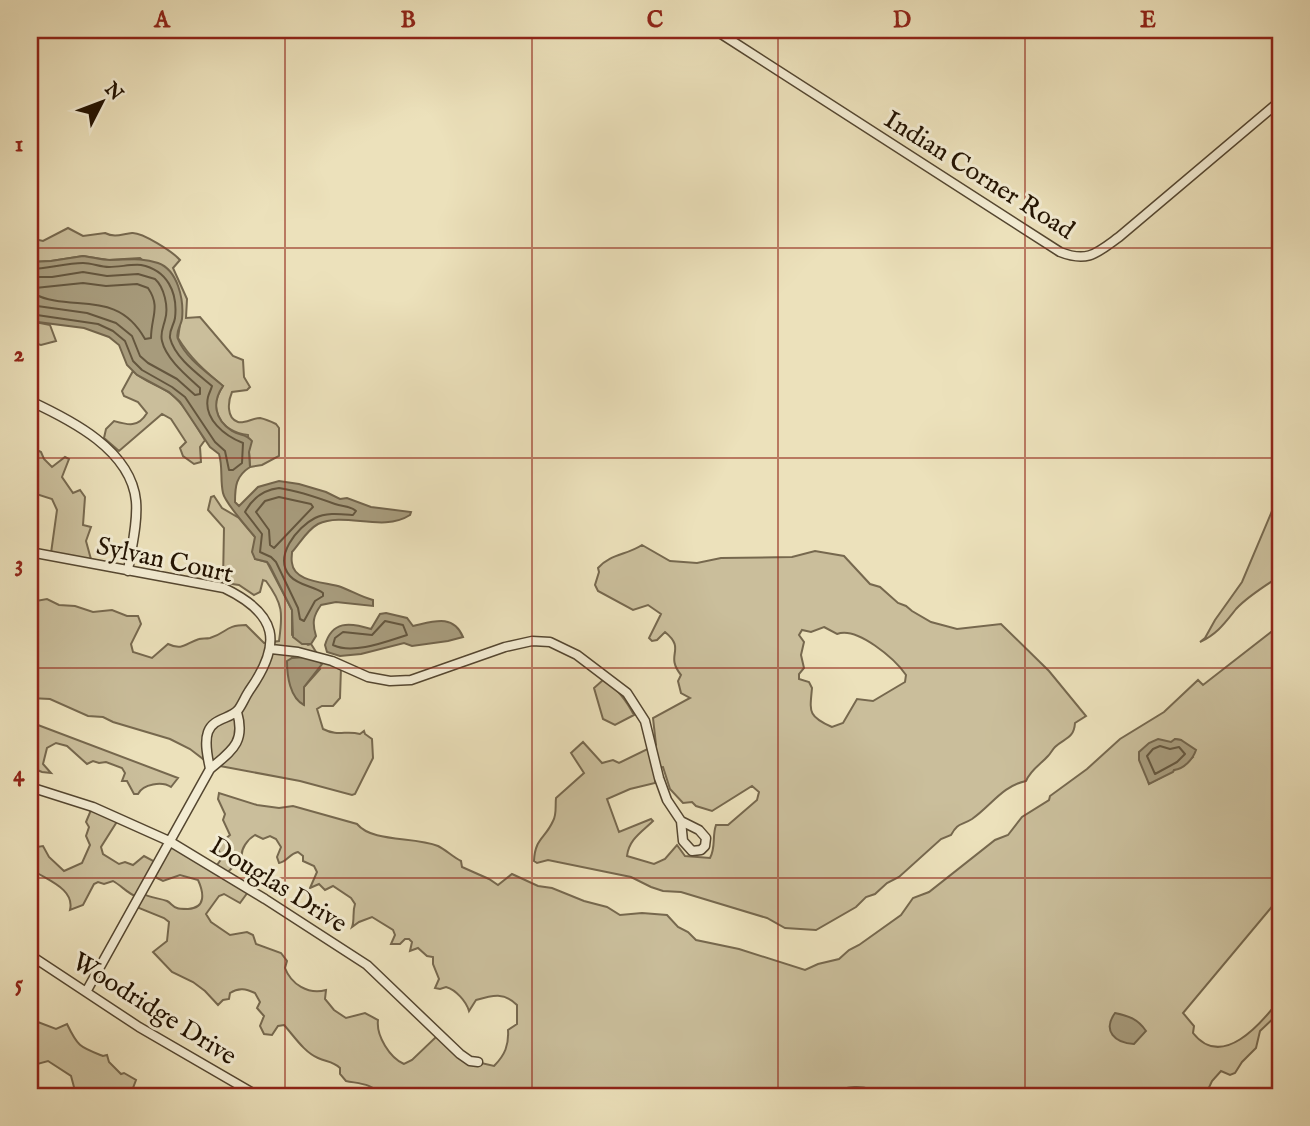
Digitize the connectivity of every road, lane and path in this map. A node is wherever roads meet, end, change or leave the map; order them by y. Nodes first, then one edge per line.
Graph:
1 (715, 30) edge
2 (1280, 101) edge
3 (30, 401) edge
4 (30, 552) edge
5 (128, 571) junction
6 (271, 649) junction
7 (237, 712) junction
8 (210, 769) junction
9 (30, 787) edge
10 (681, 821) dead end
11 (169, 841) junction
12 (30, 955) edge
13 (86, 992) junction
14 (478, 1062) dead end
15 (258, 1096) edge

1 - 2 street, Indian Corner Road
3 - 5 street
4 - 5 street, Sylvan Court
5 - 6 street, Sylvan Court
6 - 7 street
6 - 10 street
7 - 8 street
7 - 8 street
8 - 11 street
9 - 11 street, Douglas Drive
11 - 13 street
11 - 14 street, Douglas Drive
12 - 13 street, Woodridge Drive
13 - 15 street, Woodridge Drive

